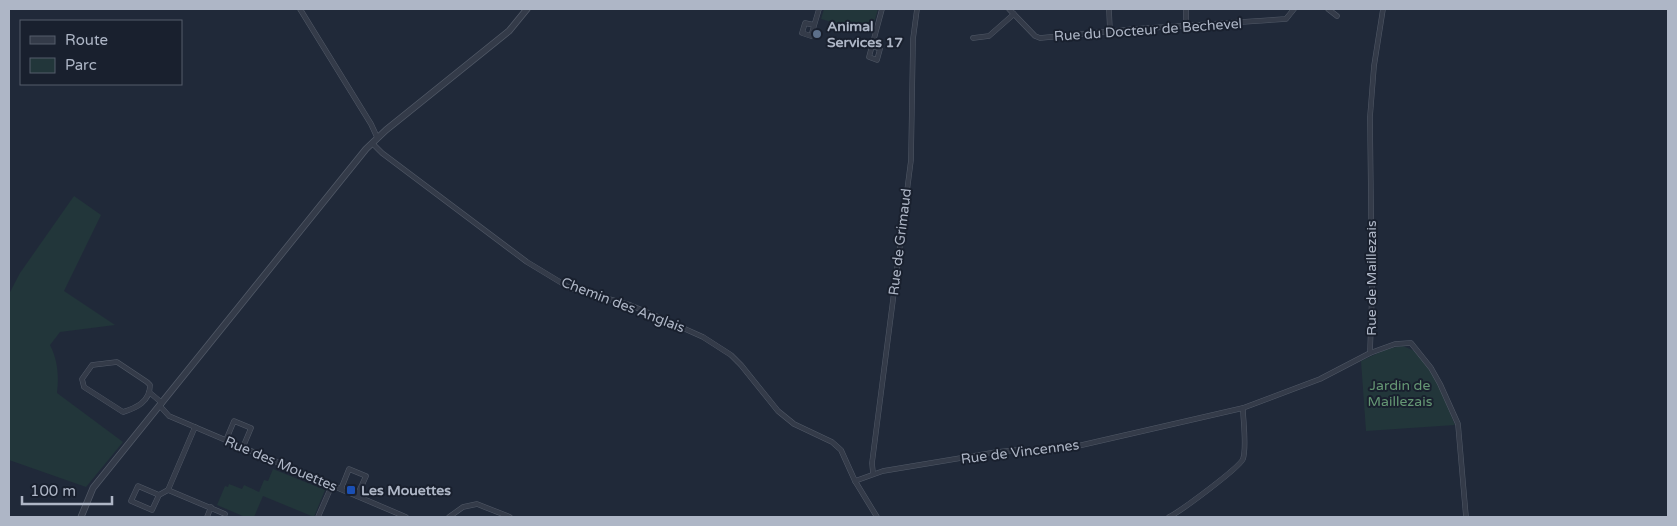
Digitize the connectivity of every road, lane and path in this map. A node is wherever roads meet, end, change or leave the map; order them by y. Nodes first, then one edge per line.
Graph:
1 (300, 9) edge
2 (527, 9) edge
3 (819, 9) edge
4 (882, 9) edge
5 (917, 9) edge
6 (1009, 9) edge
7 (1109, 9) edge
8 (1186, 9) edge
9 (1294, 9) edge
10 (1328, 9) edge
11 (1383, 9) edge
12 (1014, 14) junction
13 (1337, 16) dead end
14 (814, 25) dead end
15 (1186, 27) junction
16 (1110, 32) junction
17 (973, 38) dead end
18 (872, 46) dead end
19 (377, 137) junction
20 (372, 143) junction
21 (1370, 353) junction
22 (149, 392) junction
23 (161, 404) junction
24 (1243, 408) junction
25 (195, 427) junction
26 (226, 440) junction
27 (243, 447) junction
28 (873, 473) junction
29 (855, 481) junction
30 (332, 485) junction
31 (340, 489) junction
32 (168, 490) junction
33 (159, 494) junction
34 (357, 496) junction
35 (211, 508) junction
36 (81, 517) edge
37 (207, 517) edge
38 (224, 517) edge
39 (318, 517) edge
40 (406, 517) edge
41 (449, 517) edge
42 (510, 517) edge
43 (877, 517) edge
44 (1169, 517) edge
45 (1466, 517) edge

1 - 19 street
2 - 19 street
3 - 14 street
4 - 18 street
5 - 28 street, Rue de Grimaud
6 - 12 street, Rue du Docteur de Bechevel
7 - 16 street
8 - 15 street
9 - 15 street, Rue du Docteur de Bechevel
10 - 13 street
11 - 21 street, Rue de Maillezais
12 - 16 street, Rue du Docteur de Bechevel
12 - 17 street
15 - 16 street, Rue du Docteur de Bechevel
19 - 20 street
20 - 23 street
20 - 29 street, Chemin des Anglais
21 - 24 street, Rue de Maillezais
21 - 45 street
22 - 22 street, Rue des Mouettes
22 - 23 street, Rue des Mouettes
23 - 25 street, Rue des Mouettes
23 - 36 street
24 - 28 street, Rue de Vincennes
24 - 44 street
25 - 26 street, Rue des Mouettes
25 - 32 street
26 - 27 street, Rue des Mouettes
26 - 27 street
27 - 30 street, Rue des Mouettes
28 - 29 street, Rue de Vincennes
29 - 43 street, Chemin des Anglais
30 - 31 street, Rue des Mouettes
30 - 39 street
31 - 34 street, Rue des Mouettes
31 - 34 street
32 - 33 street
32 - 35 street
33 - 33 street
34 - 40 street, Rue des Mouettes
35 - 37 street
35 - 38 street
41 - 42 street

